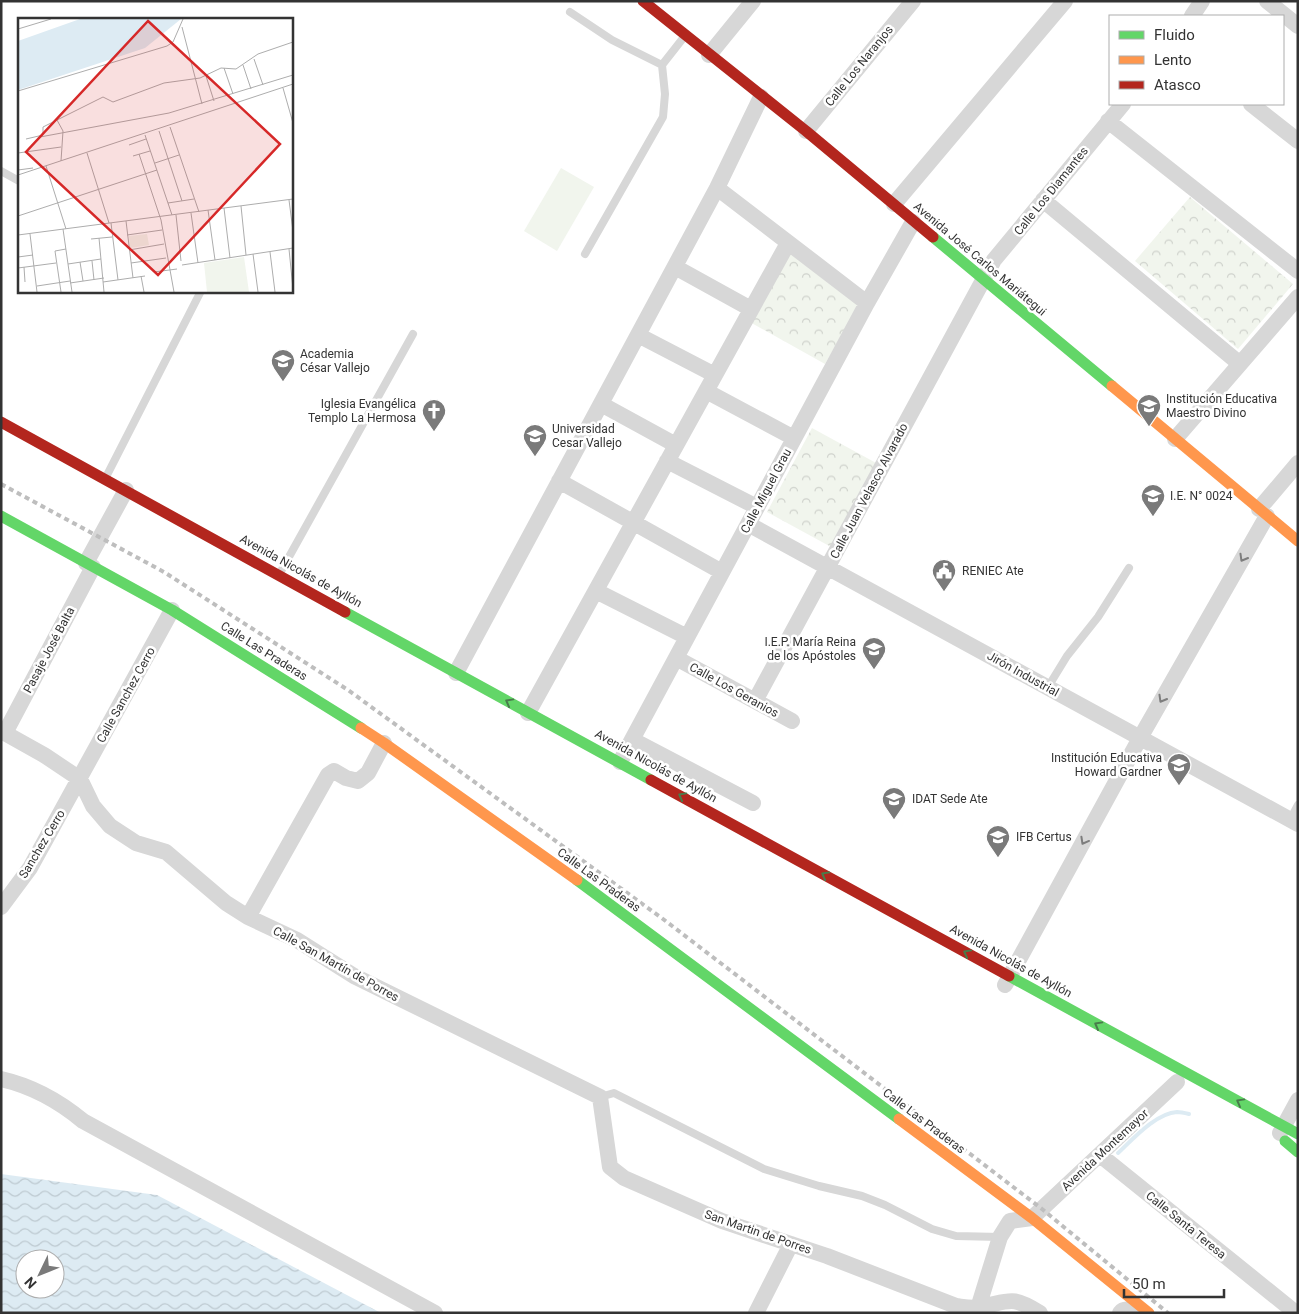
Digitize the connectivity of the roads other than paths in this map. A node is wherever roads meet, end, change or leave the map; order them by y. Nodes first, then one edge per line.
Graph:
1 (643, 1) edge
2 (753, 1) edge
3 (913, 1) edge
4 (1065, 1) edge
5 (1202, 1) edge
6 (1267, 1) edge
7 (570, 12) dead end
8 (1193, 15) edge
9 (1298, 26) edge
10 (685, 36) junction
11 (709, 55) junction
12 (662, 65) junction
13 (761, 97) junction
14 (1122, 105) edge
15 (1252, 105) edge
16 (1108, 121) junction
17 (806, 131) junction
18 (1298, 141) edge
19 (1, 171) edge
20 (18, 180) edge
21 (717, 188) junction
22 (1043, 200) junction
23 (894, 204) junction
24 (913, 222) junction
25 (788, 243) junction
26 (585, 254) dead end
27 (675, 267) junction
28 (1298, 271) edge
29 (982, 280) junction
30 (200, 292) edge
31 (1298, 297) edge
32 (866, 303) junction
33 (751, 309) junction
34 (413, 334) dead end
35 (638, 335) junction
36 (1240, 364) junction
37 (715, 375) junction
38 (706, 391) junction
39 (601, 404) junction
40 (1, 422) edge
41 (794, 438) junction
42 (1176, 439) junction
43 (676, 444) junction
44 (668, 461) junction
45 (1298, 463) edge
46 (105, 478) junction
47 (559, 482) junction
48 (120, 500) junction
49 (757, 507) junction
50 (1263, 512) junction
51 (1, 516) edge
52 (633, 522) junction
53 (748, 524) junction
54 (1298, 541) edge
55 (89, 565) junction
56 (828, 567) junction
57 (1129, 568) dead end
58 (722, 572) junction
59 (279, 575) junction
60 (596, 591) junction
61 (172, 610) junction
62 (688, 637) junction
63 (676, 658) junction
64 (456, 673) junction
65 (1048, 687) junction
66 (755, 701) junction
67 (528, 713) junction
68 (792, 721) dead end
69 (3, 732) edge
70 (1140, 738) junction
71 (633, 740) junction
72 (384, 742) junction
73 (620, 762) junction
74 (80, 779) junction
75 (753, 803) dead end
76 (1298, 805) edge
77 (1294, 822) edge
78 (1, 907) edge
79 (248, 917) junction
80 (1005, 984) junction
81 (1, 1079) edge
82 (1177, 1082) dead end
83 (600, 1097) junction
84 (1298, 1100) edge
85 (1279, 1134) junction
86 (1298, 1134) edge
87 (1298, 1151) edge
88 (1100, 1155) junction
89 (1032, 1218) junction
90 (1000, 1237) junction
91 (791, 1244) junction
92 (977, 1310) edge
93 (435, 1313) edge
94 (756, 1313) edge
95 (1040, 1313) edge
96 (1120, 1313) edge
97 (1135, 1313) edge
98 (1149, 1313) edge
99 (1296, 1313) edge

1 - 10 street, Avenida José Carlos Mariátegui
2 - 11 street
3 - 17 street, Calle Los Naranjos
4 - 23 street
5 - 8 street
6 - 9 street
7 - 12 lane
10 - 11 street, Avenida José Carlos Mariátegui
10 - 12 lane
11 - 13 street, Avenida José Carlos Mariátegui
12 - 26 lane
13 - 17 street, Avenida José Carlos Mariátegui
13 - 21 street
14 - 16 street, Calle Los Diamantes
15 - 18 street
16 - 22 street, Calle Los Diamantes
16 - 28 street
17 - 23 street, Avenida José Carlos Mariátegui
19 - 20 lane
21 - 25 street
21 - 27 street
22 - 29 street, Calle Los Diamantes
22 - 36 street
23 - 24 street, Avenida José Carlos Mariátegui
24 - 29 street, Avenida José Carlos Mariátegui
24 - 32 street, Calle Miguel Grau
25 - 32 street
25 - 33 street
27 - 33 street
27 - 35 street
29 - 42 street, Avenida José Carlos Mariátegui
29 - 56 street, Calle Juan Velasco Alvarado
30 - 46 lane
31 - 36 street
32 - 41 street, Calle Miguel Grau
33 - 37 street
34 - 59 lane
35 - 37 street
35 - 39 street
36 - 42 street
37 - 38 street
38 - 41 street
38 - 43 street
39 - 43 street
39 - 47 street
40 - 46 street, Avenida Nicolás de Ayllón
41 - 49 street, Calle Miguel Grau
42 - 50 street, Avenida José Carlos Mariátegui
43 - 44 street
44 - 49 street
44 - 52 street
45 - 50 street
46 - 48 street, Avenida Nicolás de Ayllón
47 - 52 street
47 - 64 street
48 - 55 street, Pasaje José Balta
48 - 59 street, Avenida Nicolás de Ayllón
49 - 53 street, Calle Miguel Grau
50 - 54 street, Avenida José Carlos Mariátegui
50 -> 70 street
51 - 55 street, Calle Las Praderas
52 - 58 street
52 - 60 street
53 - 56 street, Jirón Industrial
53 - 58 street, Calle Miguel Grau
55 - 61 street, Calle Las Praderas
55 - 69 street, Pasaje José Balta
56 - 65 street, Jirón Industrial
56 - 66 street, Calle Juan Velasco Alvarado
57 - 65 lane
58 - 62 street, Calle Miguel Grau
59 - 64 street, Avenida Nicolás de Ayllón
60 - 62 street
60 - 67 street
61 - 72 street, Calle Las Praderas
61 - 74 street, Calle Sanchez Cerro
62 - 63 street, Calle Miguel Grau
63 - 66 street, Calle Los Geranios
63 - 71 street, Calle Miguel Grau
67 -> 64 street, Avenida Nicolás de Ayllón
65 - 70 street, Jirón Industrial
66 - 68 street, Calle Los Geranios
67 - 73 street, Avenida Nicolás de Ayllón
69 - 74 street
70 - 77 street, Jirón Industrial
70 -> 80 street
71 - 73 street, Calle Miguel Grau
71 - 75 street
72 - 79 street
72 - 89 street, Calle Las Praderas
80 -> 73 street, Avenida Nicolás de Ayllón
74 - 78 street, Sanchez Cerro
74 - 79 street, Calle San Martín de Porres
76 - 77 lane
79 - 83 street, Calle San Martín de Porres
85 -> 80 street, Avenida Nicolás de Ayllón
81 - 93 street
82 - 88 street, Avenida Montemayor
83 - 90 lane
83 - 91 street, San Martin de Porres
84 - 85 street
85 - 86 street, Avenida Nicolás de Ayllón
85 - 87 street, Avenida Nicolás de Ayllón
88 - 89 street, Avenida Montemayor
88 - 99 street, Calle Santa Teresa
89 - 90 street
89 - 98 street, Calle Las Praderas
90 - 92 street
91 - 92 street, San Martin de Porres
91 - 94 street
92 - 95 street
96 - 97 street

